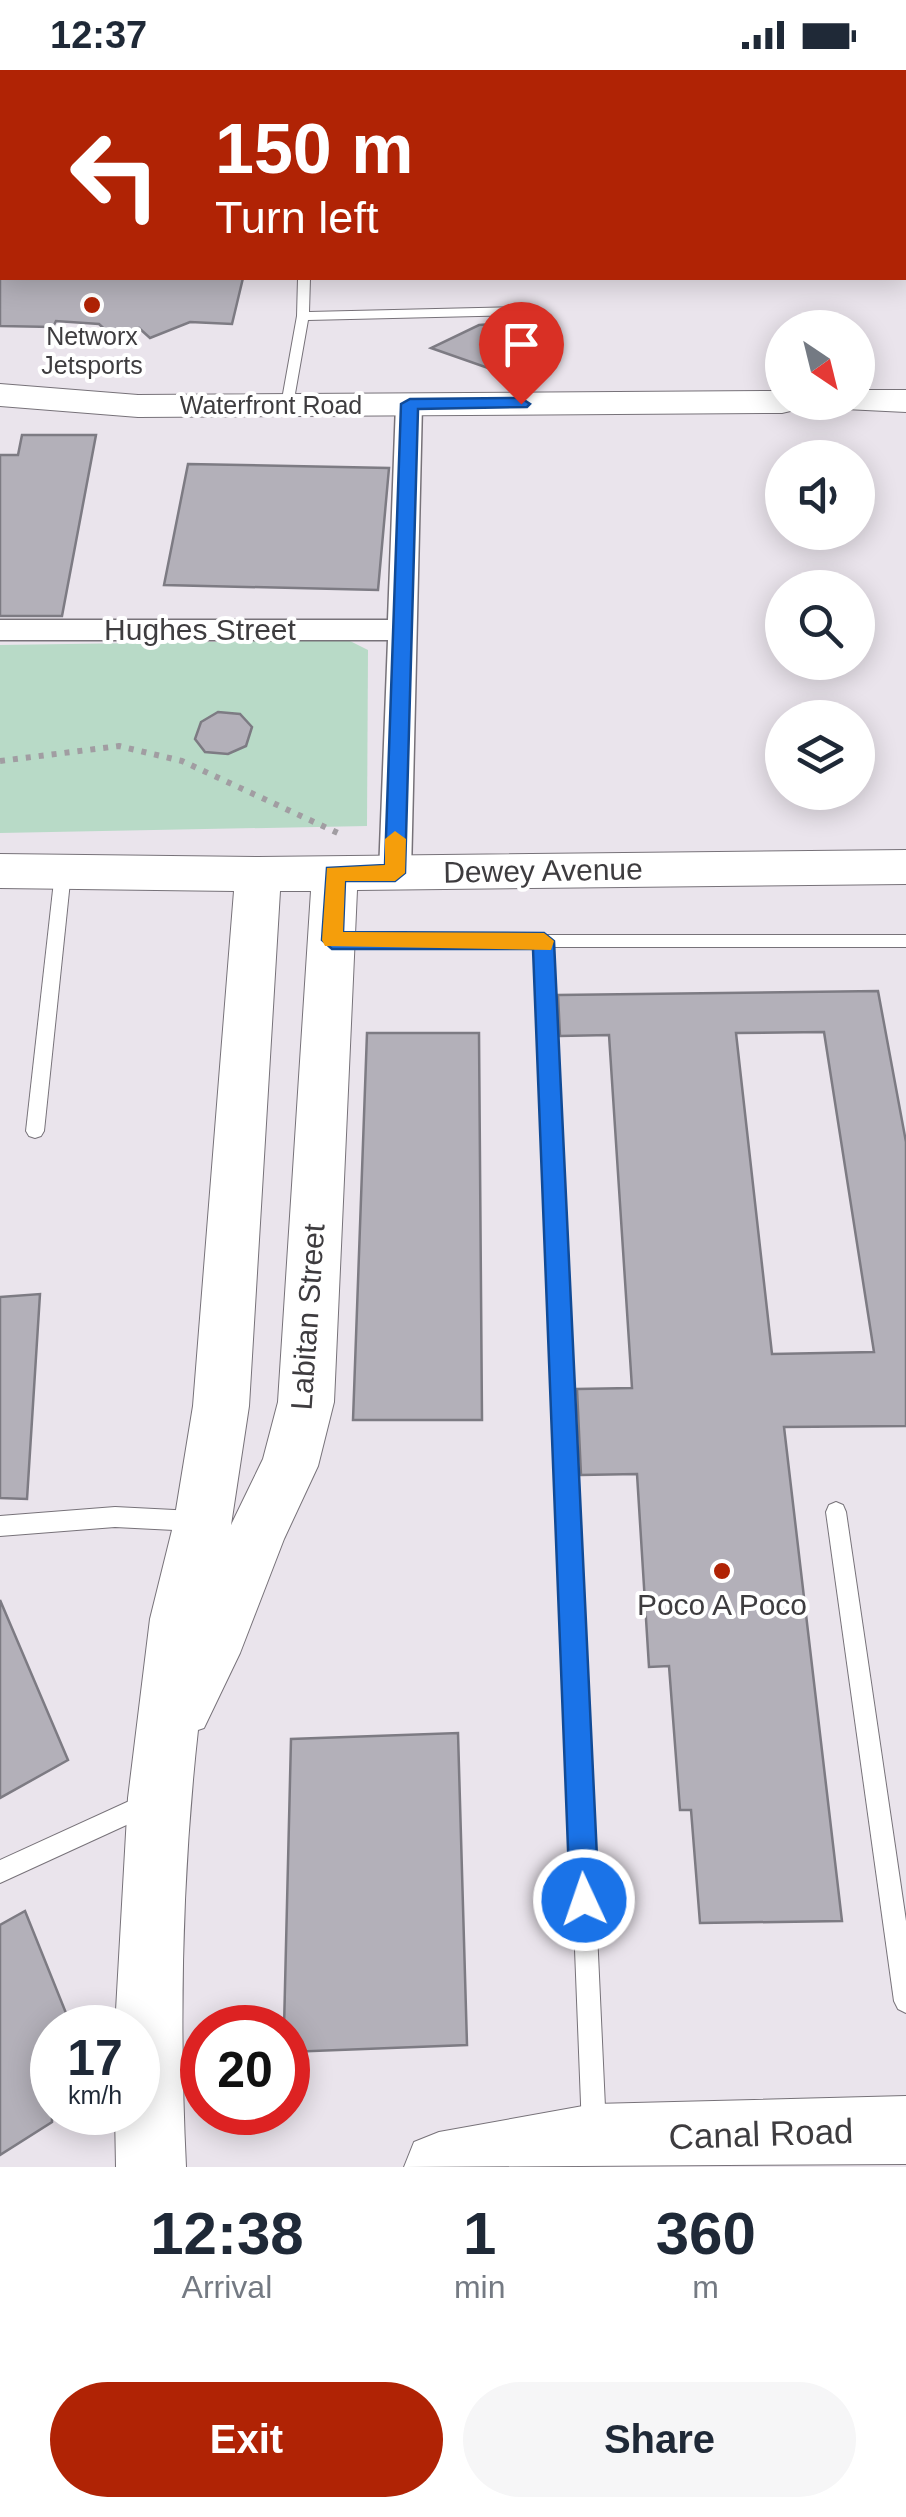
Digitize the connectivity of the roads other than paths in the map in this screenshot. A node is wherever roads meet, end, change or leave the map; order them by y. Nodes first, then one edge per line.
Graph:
1 (304, 280) edge
2 (517, 312) dead end
3 (302, 316) junction
4 (0, 395) edge
5 (875, 401) edge
6 (906, 401) edge
7 (765, 402) edge
8 (410, 404) junction
9 (287, 405) junction
10 (0, 630) edge
11 (400, 630) junction
12 (906, 868) edge
13 (0, 872) edge
14 (63, 872) junction
15 (395, 873) junction
16 (258, 874) junction
17 (334, 874) junction
18 (332, 940) junction
19 (544, 941) junction
20 (906, 941) edge
21 (35, 1132) dead end
22 (836, 1512) dead end
23 (231, 1525) junction
24 (0, 1526) edge
25 (158, 1798) junction
26 (0, 1872) edge
27 (906, 2001) edge
28 (906, 2130) edge
29 (594, 2139) junction
30 (150, 2167) edge
31 (439, 2167) edge

1 - 3 lane
2 - 3 lane
3 - 9 lane
4 - 9 main road, Waterfront Road
5 - 6 main road
7 - 8 main road, Waterfront Road
8 - 9 main road, Waterfront Road
8 - 11 street
10 - 11 street, Hughes Street
11 - 15 street
12 - 15 main road, Dewey Avenue
13 - 14 main road, Dewey Avenue
14 - 16 main road, Dewey Avenue
14 - 21 lane
15 - 17 main road, Dewey Avenue
16 - 17 main road, Dewey Avenue
16 - 23 main road, Labitan Street
17 - 18 main road, Labitan Street
18 - 19 lane
18 - 23 main road, Labitan Street
19 - 20 lane
19 - 29 lane
22 - 27 lane
23 - 24 lane
23 - 25 main road, Labitan Street
25 - 26 lane
25 - 30 main road, Labitan Street
28 - 29 main road, Canal Road
29 - 31 main road, Canal Road

